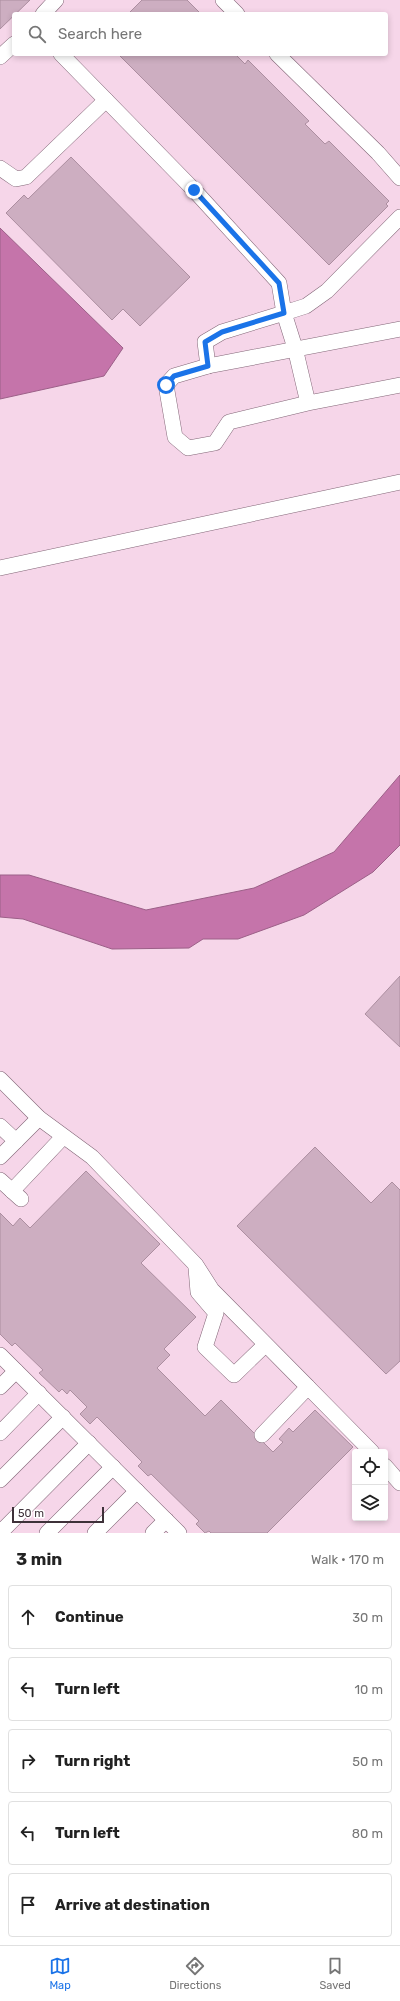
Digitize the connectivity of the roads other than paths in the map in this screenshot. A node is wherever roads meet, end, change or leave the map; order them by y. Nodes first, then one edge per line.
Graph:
1 (56, 0) edge
2 (223, 0) edge
3 (45, 12) edge
4 (235, 12) edge
5 (12, 46) edge
6 (63, 56) edge
7 (279, 56) edge
8 (0, 57) edge
9 (106, 100) junction
10 (0, 168) edge
11 (400, 178) edge
12 (400, 217) edge
13 (284, 313) junction
14 (400, 329) edge
15 (295, 348) junction
16 (208, 366) junction
17 (400, 385) edge
18 (308, 403) junction
19 (400, 482) edge
20 (0, 568) edge
21 (0, 1079) edge
22 (39, 1118) junction
23 (0, 1126) edge
24 (63, 1137) junction
25 (16, 1141) junction
26 (0, 1157) edge
27 (0, 1180) edge
28 (196, 1265) junction
29 (265, 1345) junction
30 (0, 1355) edge
31 (16, 1371) junction
32 (0, 1387) edge
33 (308, 1387) junction
34 (39, 1393) junction
35 (63, 1418) junction
36 (0, 1433) edge
37 (262, 1435) dead end
38 (89, 1444) junction
39 (369, 1449) edge
40 (113, 1467) junction
41 (388, 1469) edge
42 (0, 1480) edge
43 (399, 1482) edge
44 (137, 1491) junction
45 (166, 1520) junction
46 (0, 1533) edge
47 (48, 1533) edge
48 (95, 1533) edge
49 (153, 1533) edge
50 (179, 1533) edge

1 - 3 lane
2 - 4 lane
5 - 8 lane
6 - 9 lane
7 - 11 lane
9 - 10 lane
9 - 13 lane
12 - 13 lane
13 - 15 lane
13 - 16 lane
14 - 15 lane
15 - 16 lane
15 - 18 lane
16 - 18 lane
17 - 18 lane
19 - 20 lane
21 - 22 lane
22 - 24 lane
22 - 25 lane
23 - 25 lane
24 - 27 lane
24 - 28 lane
25 - 26 lane
28 - 29 lane
28 - 29 lane
29 - 33 lane
30 - 31 lane
31 - 32 lane
31 - 34 lane
33 - 37 lane
33 - 39 lane
34 - 35 lane
34 - 36 lane
35 - 38 lane
35 - 42 lane
38 - 40 lane
38 - 46 lane
40 - 44 lane
40 - 47 lane
41 - 43 lane
44 - 45 lane
44 - 48 lane
45 - 49 lane
45 - 50 lane

